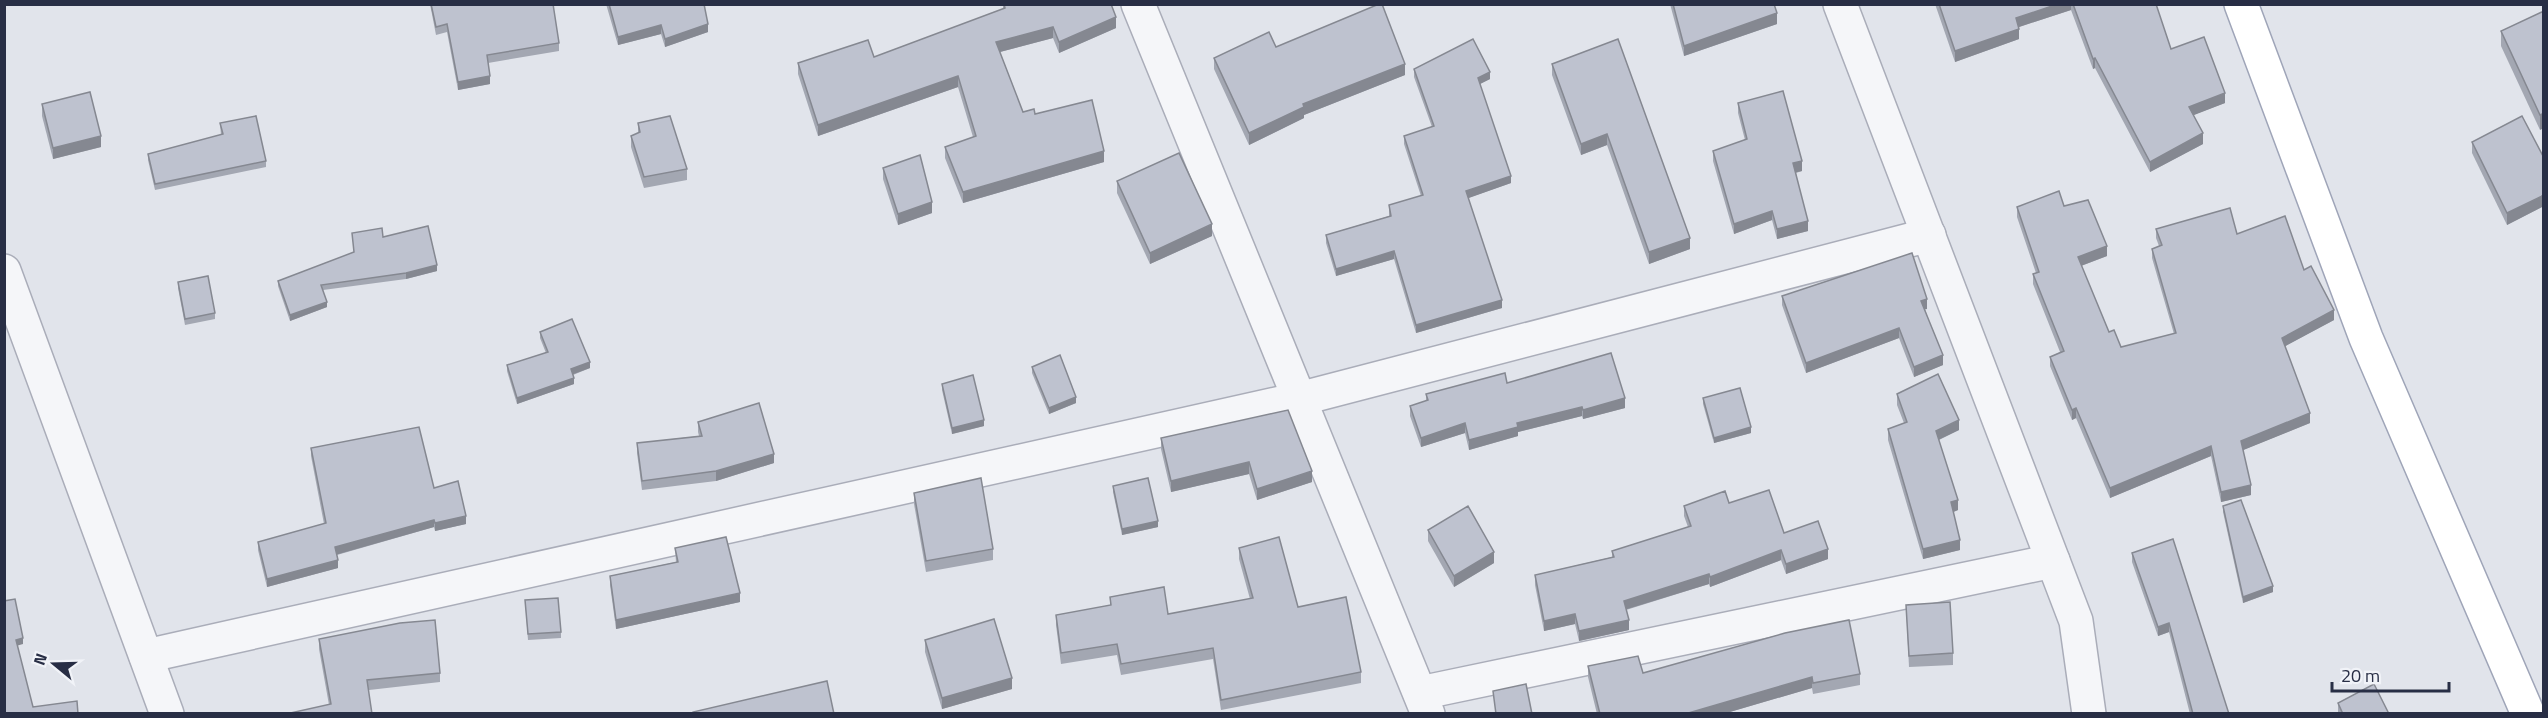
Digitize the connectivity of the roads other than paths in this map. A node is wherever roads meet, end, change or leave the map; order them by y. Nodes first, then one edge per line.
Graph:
1 (1138, 4) edge
2 (1840, 4) edge
3 (2241, 4) edge
4 (1929, 235) junction
5 (4, 271) edge
6 (1299, 399) junction
7 (2053, 561) junction
8 (146, 656) junction
9 (1424, 703) edge
10 (167, 714) edge
11 (2089, 714) edge
12 (2528, 714) edge

1 - 6 street
2 - 4 street
3 - 12 main road
4 - 6 street
4 - 7 street
5 - 8 street
6 - 8 street
6 - 9 street
7 - 9 street
7 - 11 street
8 - 10 street

